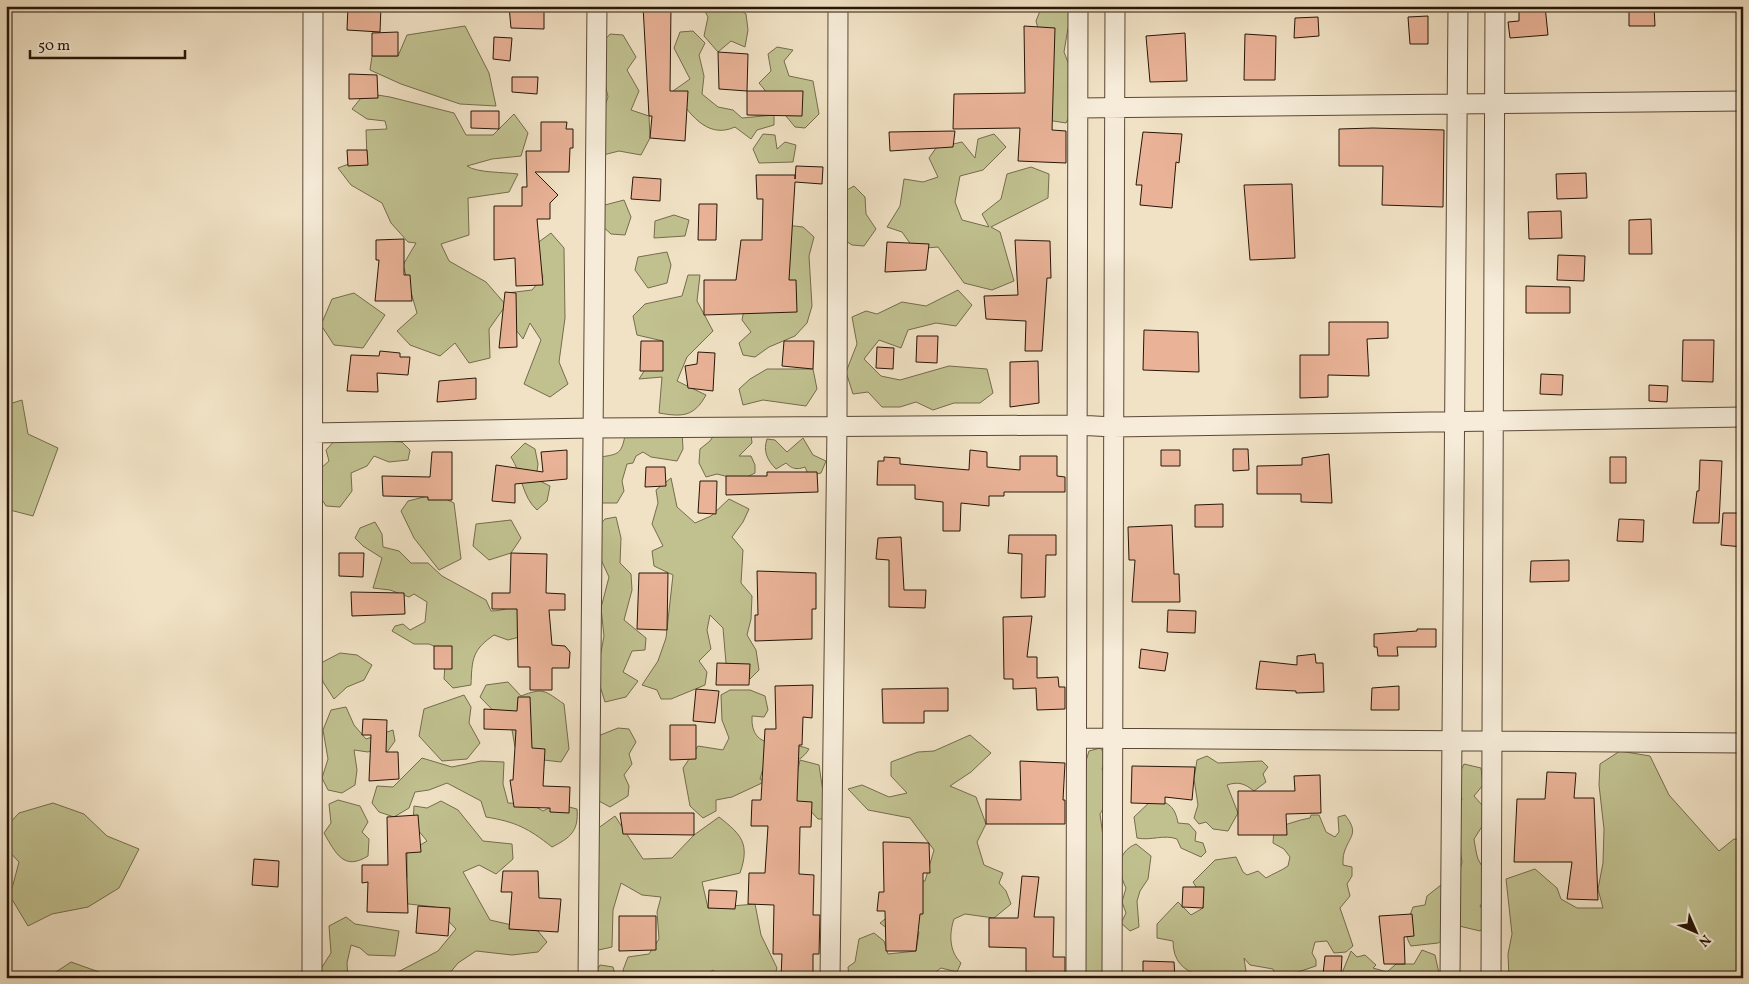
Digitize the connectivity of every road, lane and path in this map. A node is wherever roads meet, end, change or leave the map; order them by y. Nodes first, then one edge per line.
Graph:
1 (313, 6) edge
2 (597, 6) edge
3 (838, 6) edge
4 (1078, 6) edge
5 (1115, 6) edge
6 (1458, 6) edge
7 (1495, 6) edge
8 (1743, 101) edge
9 (1457, 104) junction
10 (1495, 104) junction
11 (1114, 107) junction
12 (1078, 108) junction
13 (1743, 417) edge
14 (1455, 422) junction
15 (1494, 422) junction
16 (1077, 425) junction
17 (837, 426) junction
18 (1113, 427) junction
19 (593, 428) junction
20 (313, 434) junction
21 (1077, 738) junction
22 (1112, 738) junction
23 (1452, 740) junction
24 (1492, 740) junction
25 (1743, 743) edge
26 (312, 978) edge
27 (588, 978) edge
28 (830, 978) edge
29 (1076, 978) edge
30 (1112, 978) edge
31 (1450, 978) edge
32 (1491, 978) edge

1 - 20 street
2 - 19 street
3 - 17 street
4 - 12 street
5 - 11 street
6 - 9 street
7 - 10 street
8 - 10 street
9 - 10 street
9 - 11 street
9 - 14 street
10 - 15 street
11 - 12 street
11 - 18 street
12 - 16 street
13 - 15 street
14 - 15 street
14 - 18 street
14 - 23 street
15 - 24 street
16 - 17 street
16 - 18 street
16 - 21 street
17 - 19 street
17 - 28 street
18 - 22 street
19 - 20 street
19 - 27 street
20 - 26 street
21 - 22 street
21 - 29 street
22 - 23 street
22 - 30 street
23 - 24 street
23 - 31 street
24 - 25 street
24 - 32 street

